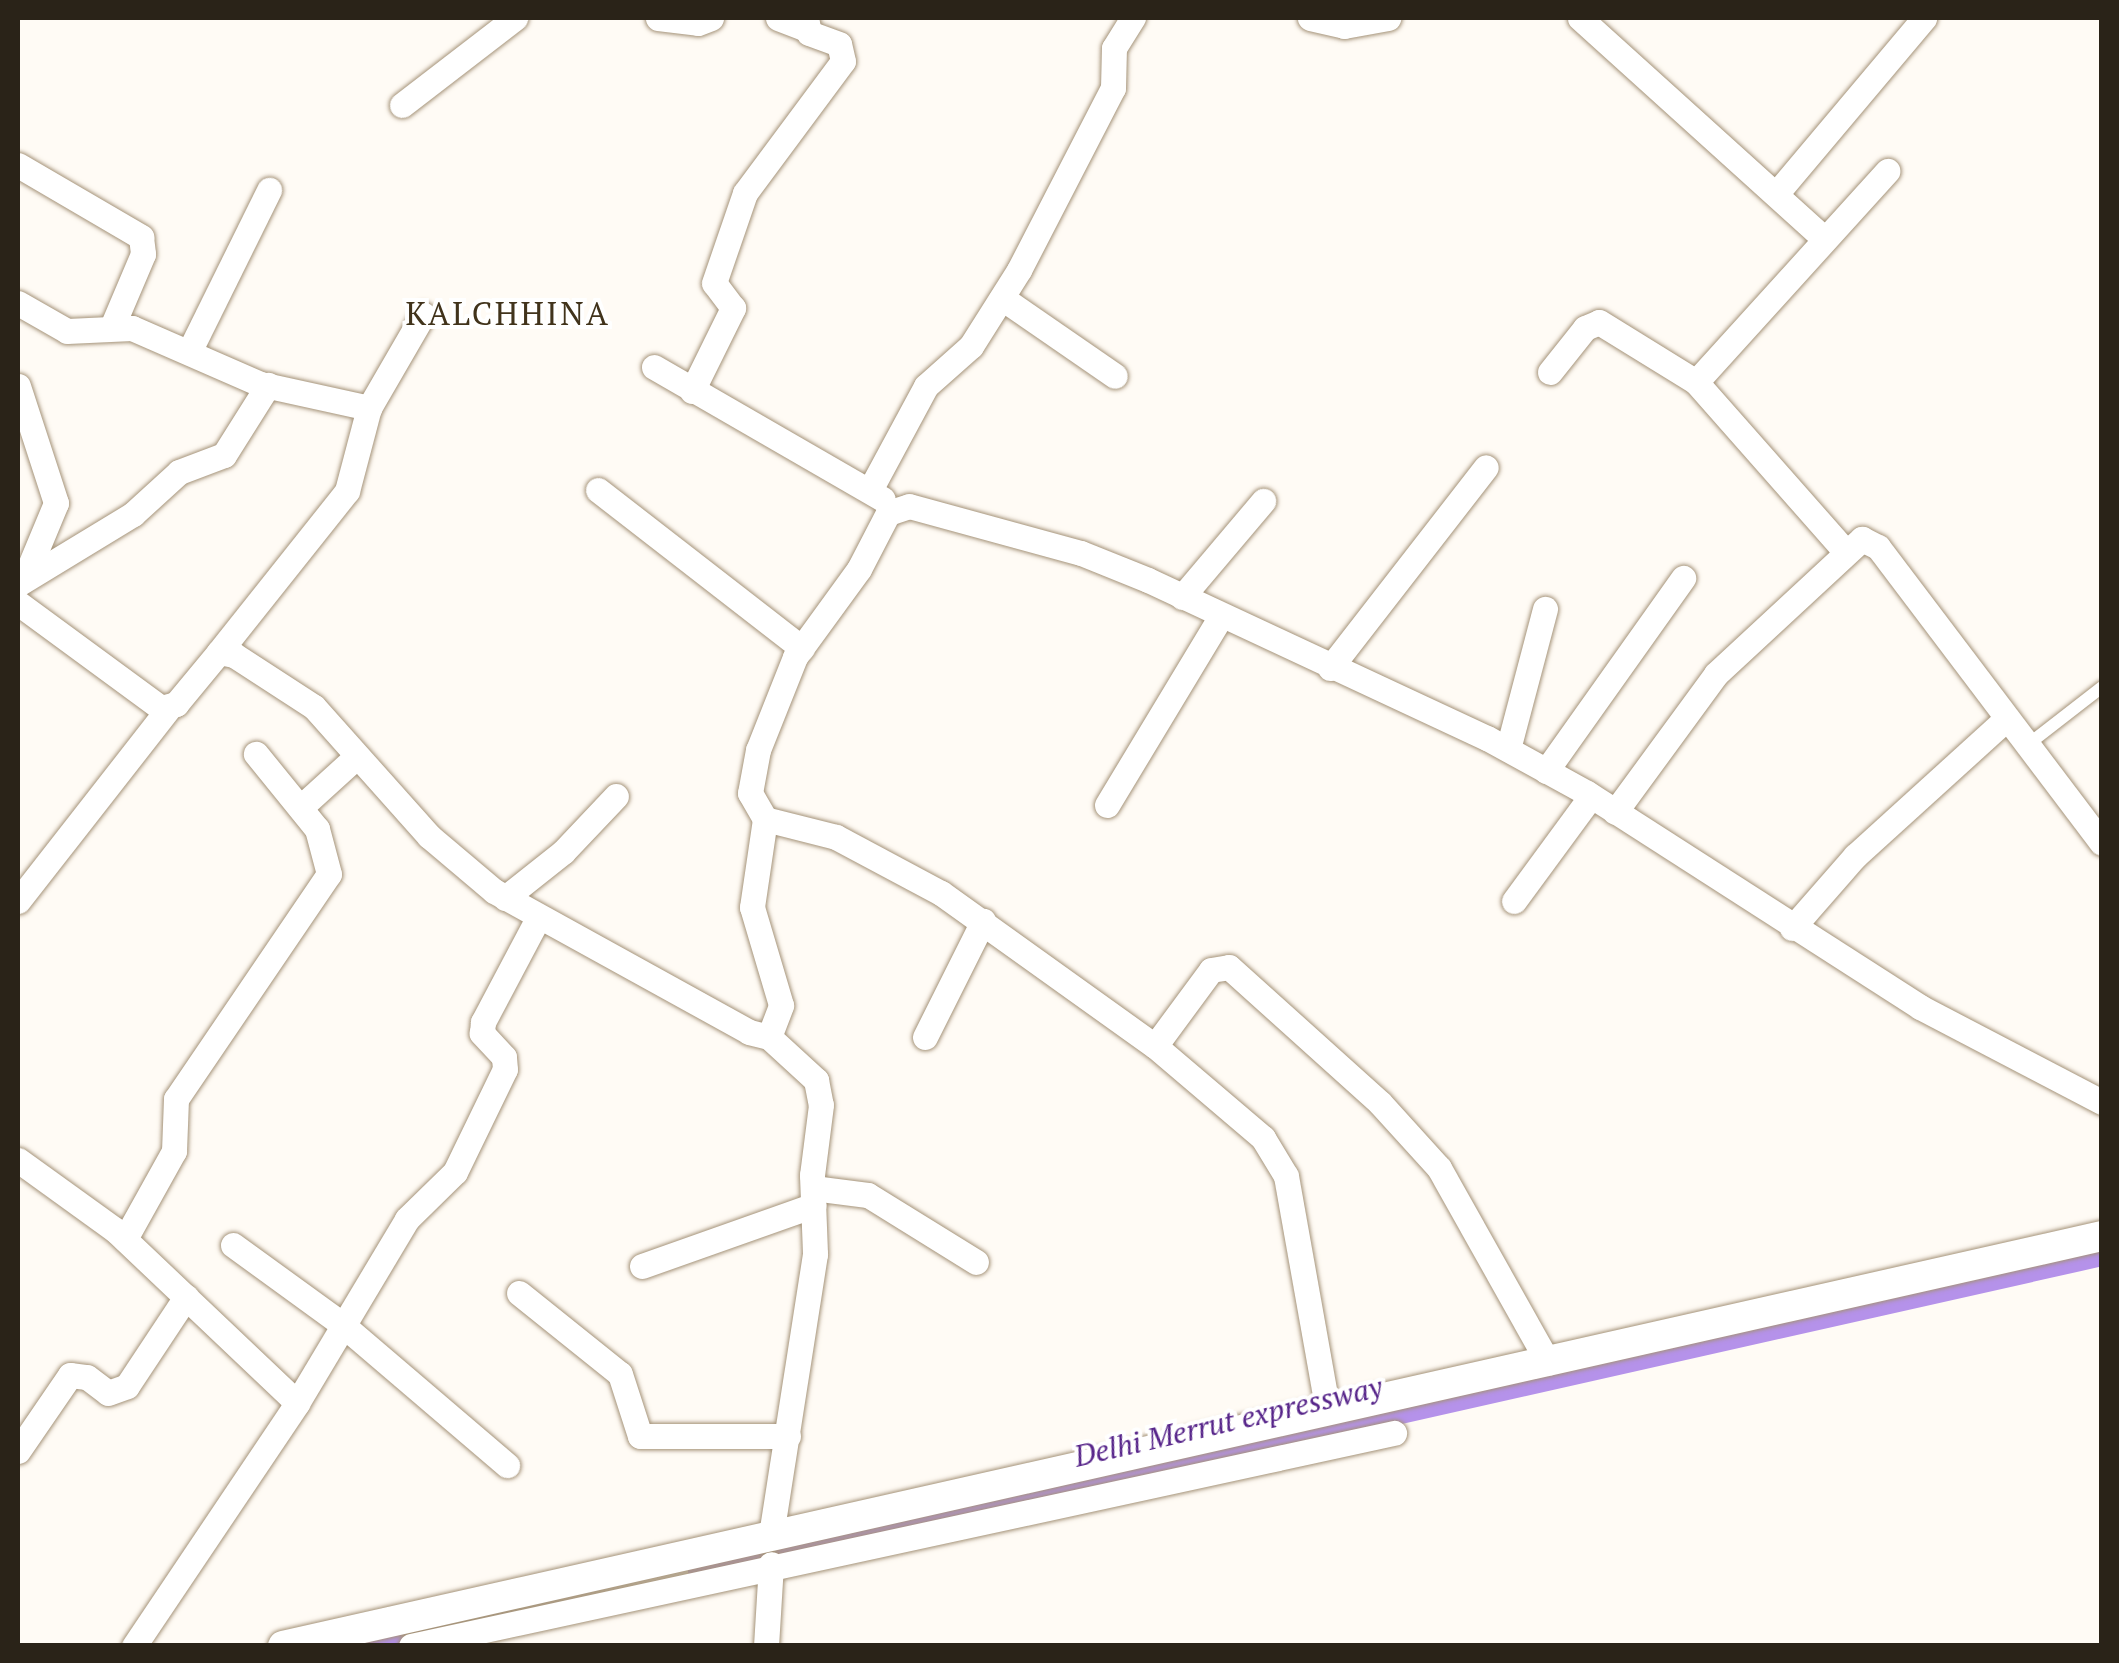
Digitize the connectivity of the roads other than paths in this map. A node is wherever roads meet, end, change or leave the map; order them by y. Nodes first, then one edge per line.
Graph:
1 (515, 18) edge
2 (658, 18) edge
3 (710, 18) edge
4 (778, 18) edge
5 (1133, 18) edge
6 (1310, 18) edge
7 (1388, 18) edge
8 (1580, 18) edge
9 (1924, 18) edge
10 (806, 24) edge
11 (402, 105) dead end
12 (18, 165) edge
13 (1887, 171) dead end
14 (269, 190) dead end
15 (1776, 194) junction
16 (1824, 239) junction
17 (1002, 298) junction
18 (20, 309) edge
19 (423, 315) dead end
20 (112, 327) junction
21 (189, 352) junction
22 (654, 367) dead end
23 (1550, 372) dead end
24 (1115, 376) dead end
25 (1696, 382) junction
26 (268, 385) junction
27 (18, 386) edge
28 (692, 391) junction
29 (368, 408) junction
30 (1486, 467) dead end
31 (598, 490) dead end
32 (870, 490) junction
33 (1263, 501) dead end
34 (895, 506) junction
35 (1845, 551) junction
36 (1683, 578) dead end
37 (20, 589) edge
38 (1182, 597) junction
39 (1545, 609) dead end
40 (1221, 616) junction
41 (802, 648) junction
42 (219, 652) junction
43 (1330, 668) junction
44 (2102, 687) edge
45 (169, 708) junction
46 (2006, 719) junction
47 (2026, 746) junction
48 (1508, 749) junction
49 (256, 754) dead end
50 (356, 757) junction
51 (1546, 771) junction
52 (616, 796) dead end
53 (1591, 796) junction
54 (1107, 806) dead end
55 (301, 807) junction
56 (1615, 812) junction
57 (764, 818) junction
58 (2102, 843) edge
59 (505, 898) junction
60 (18, 901) edge
61 (1514, 901) dead end
62 (538, 918) junction
63 (983, 921) junction
64 (1792, 928) junction
65 (769, 1036) junction
66 (924, 1036) dead end
67 (1155, 1046) junction
68 (2102, 1102) edge
69 (18, 1160) edge
70 (814, 1197) junction
71 (2102, 1236) edge
72 (125, 1239) junction
73 (233, 1246) dead end
74 (976, 1262) dead end
75 (642, 1266) dead end
76 (518, 1292) dead end
77 (186, 1297) junction
78 (343, 1325) junction
79 (1548, 1362) junction
80 (297, 1404) junction
81 (1328, 1411) junction
82 (1394, 1432) dead end
83 (788, 1436) junction
84 (18, 1451) edge
85 (507, 1465) dead end
86 (771, 1549) junction
87 (134, 1646) edge
88 (283, 1646) edge
89 (411, 1646) edge
90 (766, 1646) edge

1 - 11 street
2 - 3 street
4 - 10 street
5 - 17 street
6 - 7 street
8 - 15 street
9 - 15 street
10 - 28 street
12 - 20 street
13 - 16 street
14 - 21 street
15 - 16 street
16 - 25 street
17 - 24 street
17 - 32 street
18 - 20 street
19 - 29 street
20 - 21 street
21 - 26 street
22 - 28 street
23 - 25 street
25 - 35 street
26 - 29 street
26 - 37 street
27 - 37 street
28 - 32 street
29 - 42 street
30 - 43 street
31 - 41 street
32 - 34 street
33 - 38 street
34 - 38 street
34 - 41 street
35 - 46 street
35 - 56 street
36 - 51 street
37 - 45 street
38 - 40 street
39 - 48 street
40 - 43 street
40 - 54 street
41 - 57 street
42 - 45 street
42 - 50 street
43 - 48 street
44 - 47 lane
45 - 60 street
46 - 47 street
46 - 64 street
47 - 58 street
48 - 51 street
49 - 55 street
50 - 55 street
50 - 59 street
51 - 53 street
52 - 59 street
53 - 56 street
53 - 61 street
55 - 72 street
56 - 64 street
57 - 63 street
57 - 65 street
59 - 62 street
62 - 65 street
62 - 78 street
63 - 66 street
63 - 67 street
64 - 68 street
65 - 70 street
67 - 79 street
67 - 81 street
69 - 72 street
70 - 74 street
70 - 75 street
70 - 83 street
71 - 79 street
72 - 77 street
73 - 78 street
76 - 83 street
77 - 80 street
77 - 84 street
78 - 80 street
78 - 85 street
79 - 81 street
80 - 87 street
81 - 86 street
82 - 86 street
83 - 86 street
86 - 88 street
86 - 89 street
86 - 90 street

